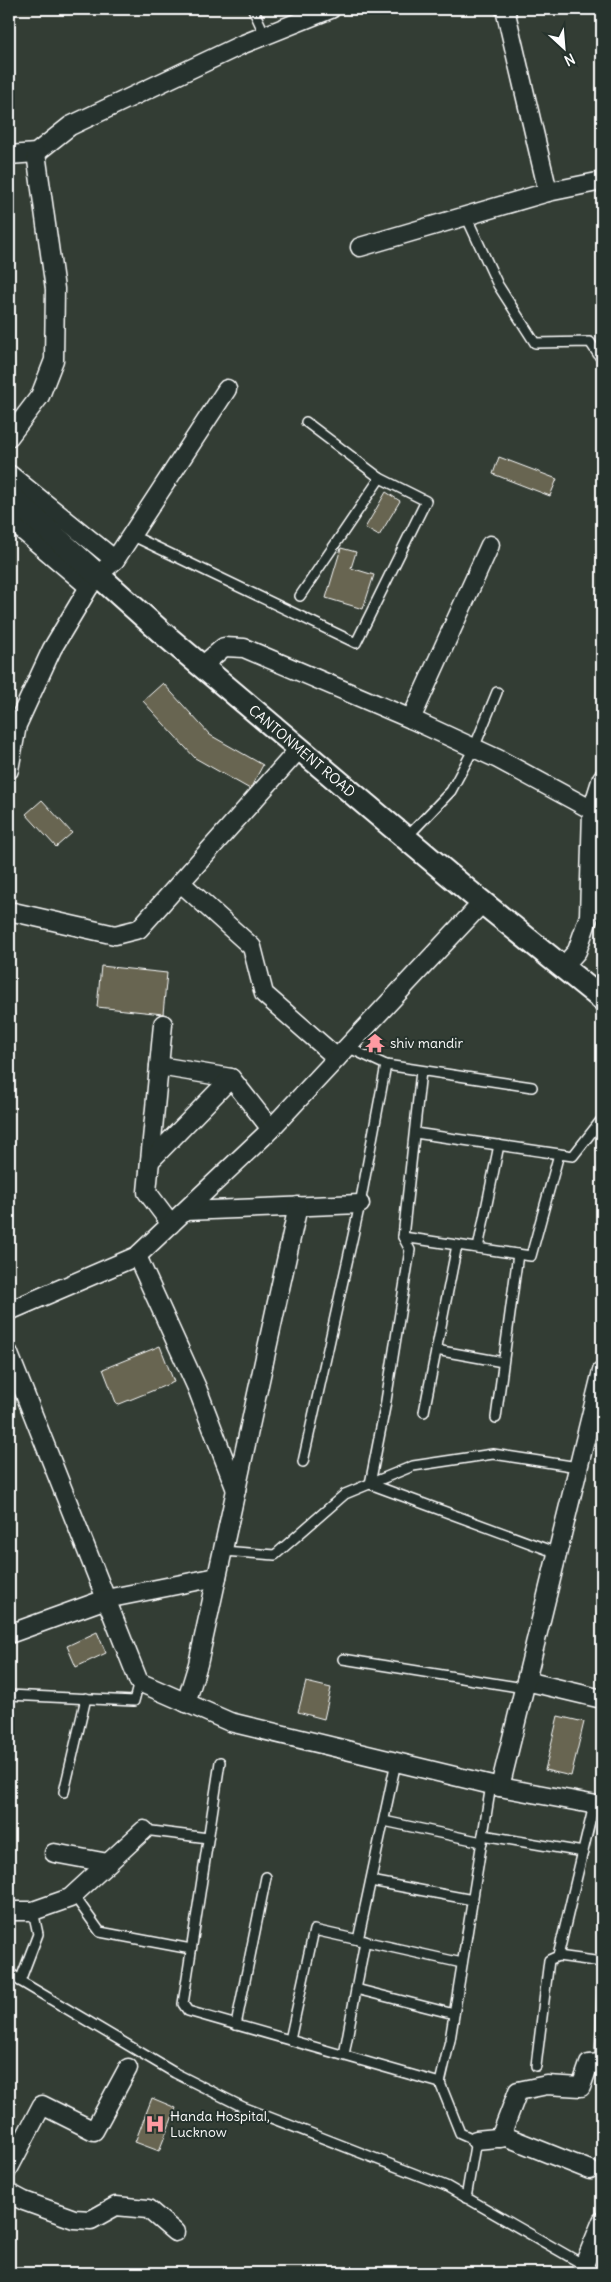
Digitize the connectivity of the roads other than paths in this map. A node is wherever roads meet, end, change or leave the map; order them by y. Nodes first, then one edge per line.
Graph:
1 (253, 9) edge
2 (331, 9) edge
3 (504, 9) edge
4 (265, 36) junction
5 (36, 153) junction
6 (9, 155) edge
7 (602, 180) edge
8 (548, 192) junction
9 (466, 216) junction
10 (360, 247) dead end
11 (602, 360) edge
12 (227, 390) dead end
13 (306, 422) dead end
14 (9, 437) edge
15 (9, 474) edge
16 (380, 478) junction
17 (9, 495) edge
18 (9, 519) edge
19 (131, 535) junction
20 (490, 545) dead end
21 (115, 560) junction
22 (93, 581) junction
23 (300, 596) dead end
24 (202, 666) junction
25 (496, 692) dead end
26 (411, 718) junction
27 (13, 724) edge
28 (300, 748) junction
29 (474, 748) junction
30 (9, 770) edge
31 (602, 778) edge
32 (592, 810) junction
33 (406, 838) junction
34 (597, 842) edge
35 (181, 883) junction
36 (483, 902) junction
37 (9, 911) edge
38 (563, 967) junction
39 (602, 999) edge
40 (163, 1024) dead end
41 (342, 1052) junction
42 (386, 1065) junction
43 (159, 1066) junction
44 (422, 1071) junction
45 (231, 1078) junction
46 (532, 1087) dead end
47 (602, 1119) edge
48 (271, 1129) junction
49 (415, 1133) junction
50 (499, 1145) junction
51 (559, 1154) junction
52 (150, 1161) junction
53 (360, 1204) junction
54 (298, 1206) junction
55 (185, 1210) junction
56 (171, 1224) junction
57 (403, 1237) junction
58 (457, 1245) junction
59 (478, 1248) junction
60 (518, 1254) junction
61 (137, 1256) junction
62 (9, 1312) edge
63 (436, 1350) junction
64 (9, 1354) edge
65 (503, 1362) junction
66 (602, 1371) edge
67 (424, 1412) dead end
68 (496, 1418) dead end
69 (303, 1462) dead end
70 (578, 1467) junction
71 (370, 1484) junction
72 (236, 1490) junction
73 (223, 1551) junction
74 (557, 1553) junction
75 (217, 1577) junction
76 (106, 1599) junction
77 (9, 1634) edge
78 (343, 1659) dead end
79 (139, 1682) junction
80 (525, 1684) junction
81 (9, 1695) edge
82 (86, 1698) junction
83 (602, 1699) edge
84 (186, 1703) junction
85 (220, 1762) dead end
86 (396, 1762) junction
87 (496, 1786) junction
88 (64, 1792) dead end
89 (598, 1805) edge
90 (384, 1821) junction
91 (144, 1830) joint
92 (208, 1838) junction
93 (483, 1838) junction
94 (583, 1852) junction
95 (54, 1853) dead end
96 (108, 1863) junction
97 (266, 1877) dead end
98 (371, 1881) junction
99 (73, 1894) junction
100 (473, 1900) junction
101 (9, 1911) edge
102 (33, 1911) junction
103 (362, 1941) junction
104 (192, 1949) junction
105 (558, 1956) junction
106 (602, 1962) edge
107 (462, 1964) junction
108 (9, 1972) edge
109 (20, 1981) junction
110 (356, 1989) junction
111 (602, 1996) edge
112 (454, 2014) junction
113 (236, 2025) junction
114 (290, 2040) junction
115 (344, 2055) junction
116 (601, 2063) edge
117 (536, 2066) dead end
118 (128, 2068) dead end
119 (440, 2083) junction
120 (500, 2138) junction
121 (476, 2140) junction
122 (9, 2168) edge
123 (590, 2170) dead end
124 (9, 2193) edge
125 (466, 2198) junction
126 (602, 2221) edge
127 (175, 2232) dead end
128 (591, 2269) edge

1 - 4 lane
2 - 4 street
3 - 8 street
4 - 5 street
5 - 6 street
5 - 14 street
7 - 8 street
8 - 9 street
9 - 10 street
9 - 11 lane
12 - 19 street
13 - 16 lane
15 - 21 street
16 - 19 lane
16 - 23 lane
17 - 22 street, CANTONMENT ROAD
18 - 22 street
19 - 21 street
20 - 26 street
21 - 22 street
22 - 24 street, CANTONMENT ROAD
22 - 27 street
24 - 26 street
24 - 28 street, CANTONMENT ROAD
25 - 29 lane
26 - 29 street
27 - 30 street
28 - 33 street, CANTONMENT ROAD
28 - 35 street
29 - 32 street
29 - 33 lane
31 - 32 street
32 - 34 street
33 - 36 street, CANTONMENT ROAD
34 - 38 street
35 - 37 street
35 - 41 street
36 - 38 street, CANTONMENT ROAD
36 - 41 street
38 - 39 street, CANTONMENT ROAD
40 - 43 street
41 - 42 lane
41 - 48 street
42 - 44 lane
42 - 53 lane
43 - 45 street
43 - 52 street
44 - 46 lane
44 - 49 lane
45 - 48 street
45 - 52 street
47 - 51 lane
48 - 55 street
49 - 50 lane
49 - 57 lane
50 - 51 lane
50 - 59 lane
51 - 60 lane
52 - 56 street
53 - 54 street
53 - 69 lane
54 - 55 street
54 - 72 street
55 - 56 street
56 - 61 street
57 - 58 lane
57 - 71 lane
58 - 59 lane
58 - 63 lane
59 - 60 lane
60 - 65 lane
61 - 62 street
61 - 72 street
63 - 65 lane
63 - 67 lane
64 - 76 street
65 - 68 lane
66 - 70 street
70 - 71 lane
70 - 74 street
71 - 73 lane
71 - 74 lane
72 - 73 street
73 - 75 street
74 - 80 street
75 - 76 street
75 - 84 street
76 - 77 street
76 - 79 street
78 - 80 lane
79 - 82 lane
79 - 84 street
80 - 83 street
80 - 87 street
81 - 82 lane
82 - 88 lane
84 - 86 street
85 - 92 lane
86 - 87 street
86 - 90 lane
87 - 89 street
87 - 93 lane
89 - 94 lane
90 - 93 lane
90 - 98 lane
91 - 92 lane
91 - 96 street
92 - 104 lane
93 - 94 lane
93 - 100 lane
94 - 105 lane
95 - 96 street
96 - 99 street
97 - 113 lane
98 - 100 lane
98 - 103 lane
99 - 102 street
99 - 104 lane
100 - 107 lane
101 - 102 street
102 - 109 lane
103 - 107 lane
103 - 110 lane
103 - 114 lane
104 - 113 lane
105 - 106 lane
105 - 117 lane
107 - 112 lane
108 - 109 lane
109 - 125 lane
110 - 112 lane
110 - 115 lane
111 - 116 lane
112 - 119 lane
113 - 114 lane
114 - 115 lane
115 - 119 lane
116 - 120 street
118 - 122 street
119 - 121 lane
120 - 121 street
120 - 123 street
121 - 125 lane
124 - 127 street
125 - 128 lane
126 - 128 street

